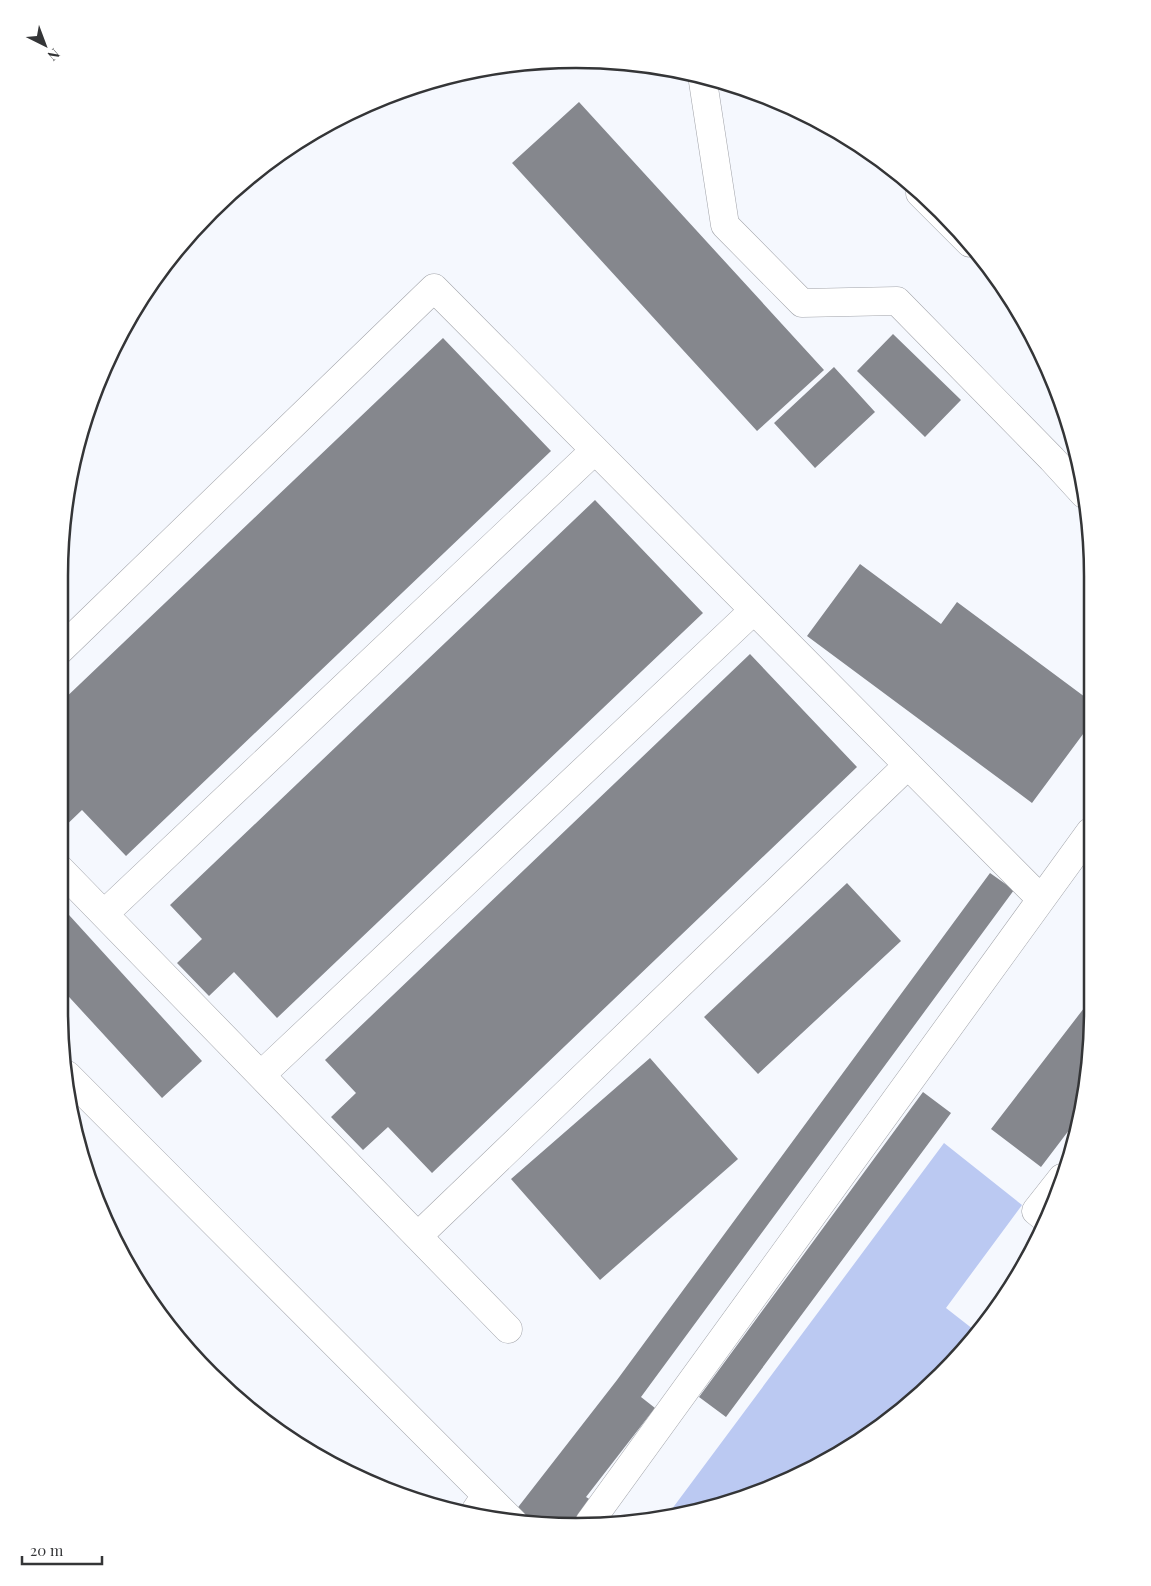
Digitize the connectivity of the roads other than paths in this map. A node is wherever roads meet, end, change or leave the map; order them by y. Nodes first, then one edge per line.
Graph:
1 (703, 84) edge
2 (595, 450) junction
3 (1062, 454) edge
4 (1074, 476) edge
5 (754, 610) junction
6 (68, 642) edge
7 (908, 764) junction
8 (1084, 840) edge
9 (68, 877) edge
10 (1041, 898) junction
11 (104, 914) junction
12 (261, 1075) junction
13 (73, 1081) edge
14 (1049, 1194) edge
15 (1041, 1215) edge
16 (418, 1236) junction
17 (508, 1329) dead end
18 (479, 1505) edge
19 (491, 1511) edge
20 (593, 1517) edge

1 - 3 lane
2 - 5 lane
2 - 6 lane
2 - 11 lane
3 - 4 lane
5 - 7 lane
5 - 12 lane
7 - 10 lane
7 - 16 lane
8 - 10 lane
9 - 11 lane
10 - 20 lane
11 - 12 lane
12 - 16 lane
13 - 18 lane
14 - 15 lane
16 - 17 lane
18 - 19 lane

